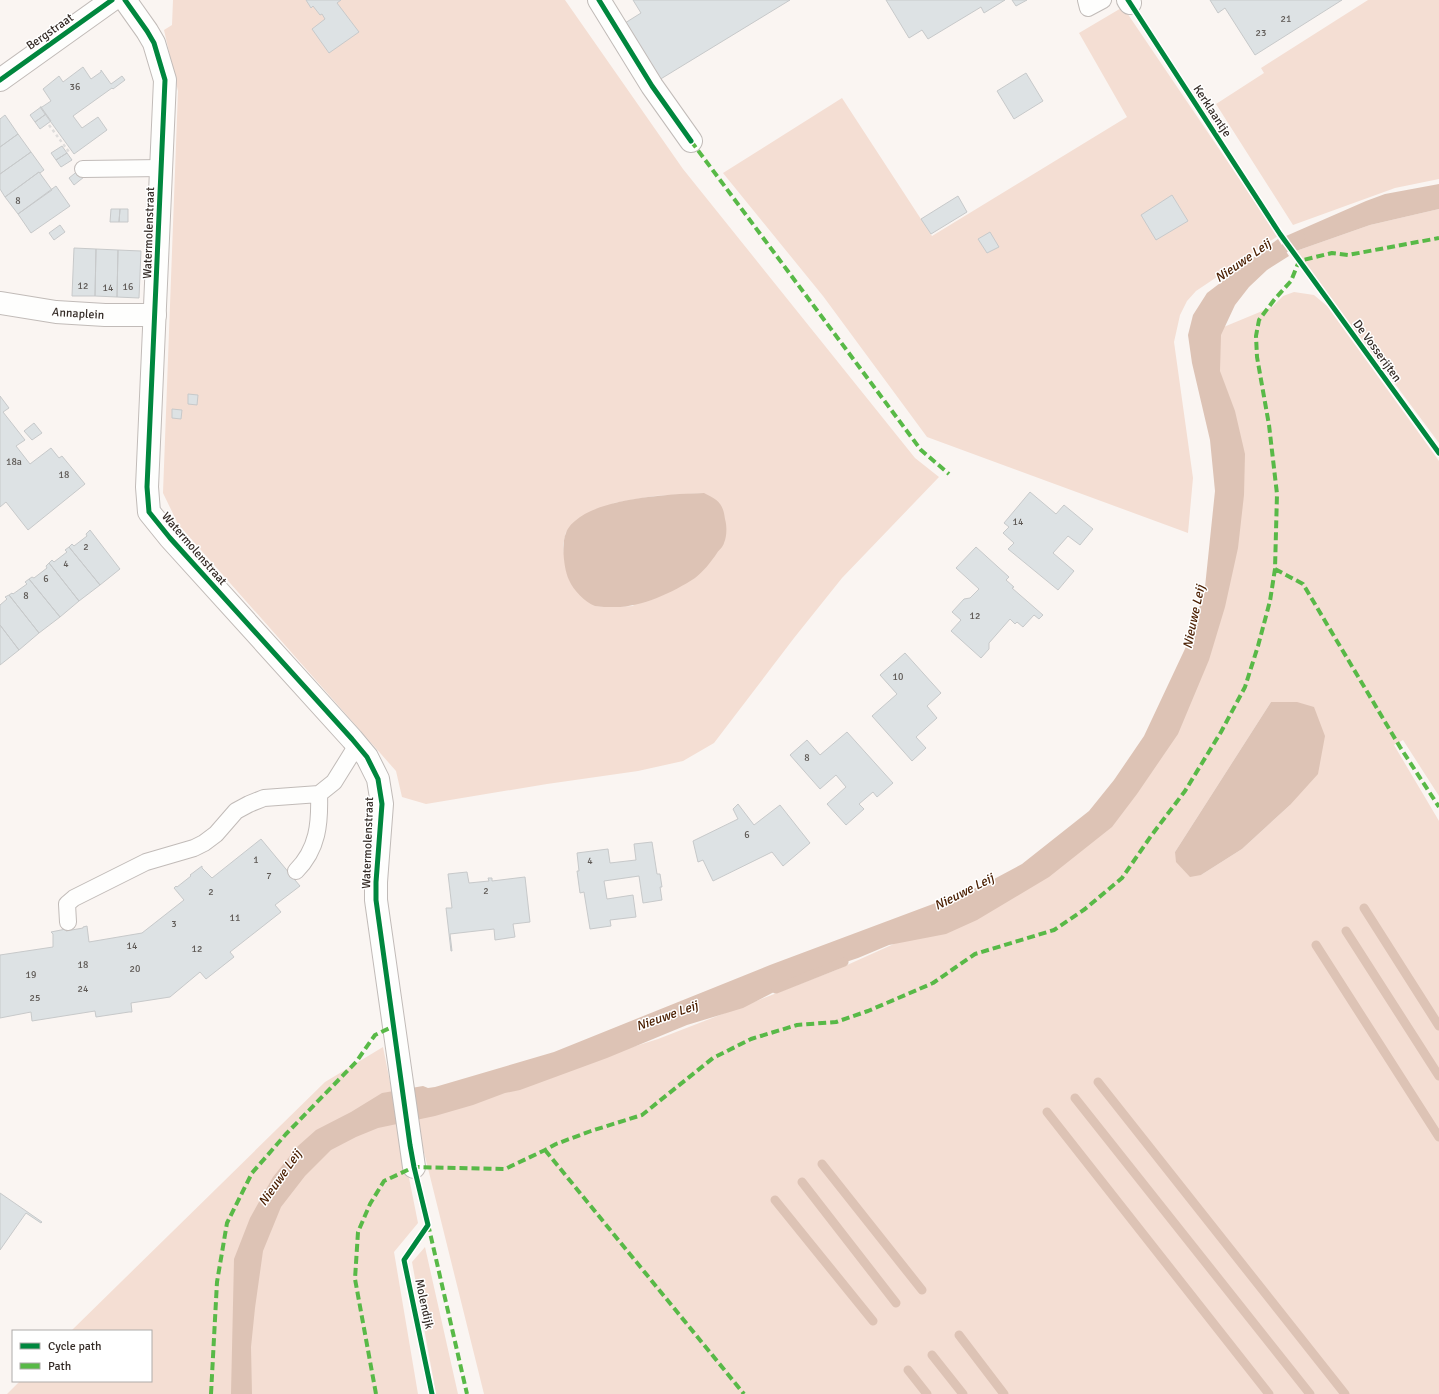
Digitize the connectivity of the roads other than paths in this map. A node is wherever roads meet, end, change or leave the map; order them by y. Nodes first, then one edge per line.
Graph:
1 (112, 0) edge
2 (125, 0) edge
3 (598, 0) edge
4 (1086, 0) edge
5 (1103, 0) edge
6 (0, 80) edge
7 (691, 141) dead end
8 (162, 168) junction
9 (83, 169) road end
10 (1, 303) edge
11 (156, 316) junction
12 (358, 746) junction
13 (318, 794) junction
14 (296, 871) dead end
15 (68, 922) dead end
16 (414, 1167) dead end

1 - 6 street, Bergstraat
2 - 8 street, Watermolenstraat
3 - 7 street
4 - 5 lane
8 - 9 lane
8 - 11 street, Watermolenstraat
10 - 11 street, Annaplein
11 - 12 street, Watermolenstraat
12 - 13 lane
12 - 16 street, Watermolenstraat
13 - 14 lane
13 - 15 lane

